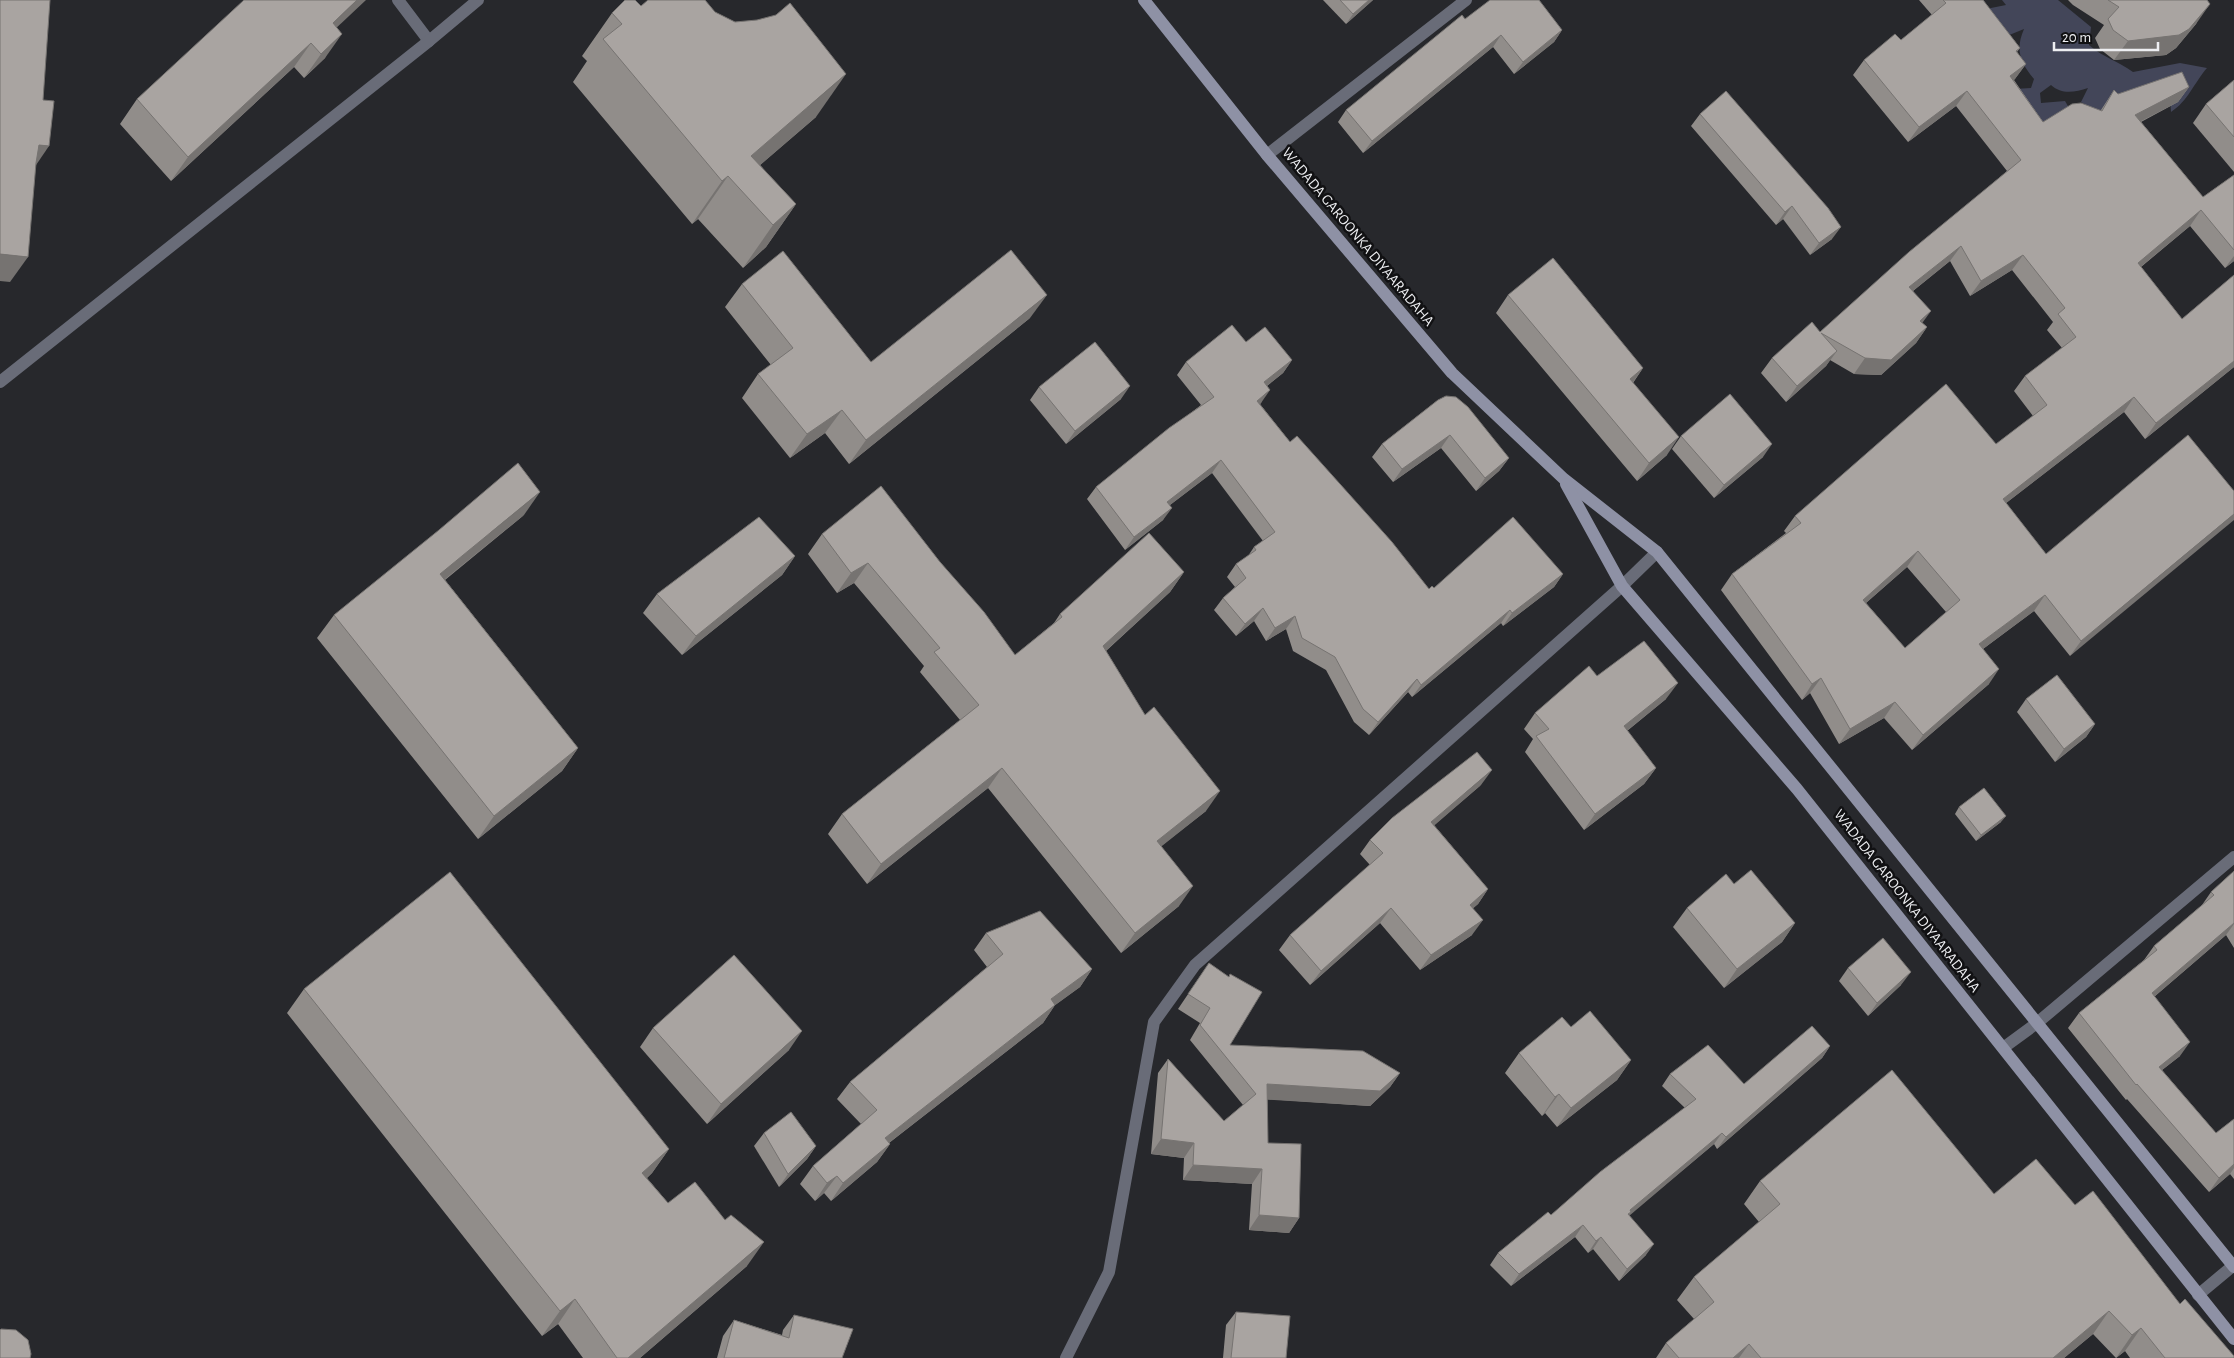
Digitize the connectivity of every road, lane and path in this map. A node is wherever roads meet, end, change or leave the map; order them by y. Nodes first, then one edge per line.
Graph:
1 (398, 0) edge
2 (478, 0) edge
3 (1144, 0) edge
4 (1466, 0) edge
5 (429, 41) junction
6 (1267, 155) junction
7 (0, 382) edge
8 (1564, 479) junction
9 (1657, 552) junction
10 (1622, 586) junction
11 (2234, 858) edge
12 (2037, 1023) junction
13 (2003, 1048) junction
14 (2234, 1265) edge
15 (2198, 1295) junction
16 (2234, 1339) edge
17 (1066, 1358) edge

1 - 5 street
2 - 5 street
3 - 6 main road, WADADA GAROONKA DIYAARADAHA
4 - 6 street
5 - 7 street
6 - 8 main road, WADADA GAROONKA DIYAARADAHA
8 - 9 main road, WADADA GAROONKA DIYAARADAHA
8 - 10 main road, WADADA GAROONKA DIYAARADAHA
9 - 10 street
9 - 12 main road, WADADA GAROONKA DIYAARADAHA
10 - 13 main road, WADADA GAROONKA DIYAARADAHA
10 - 17 street
11 - 12 street
12 - 13 street
12 - 14 main road, WADADA GAROONKA DIYAARADAHA
13 - 15 main road, WADADA GAROONKA DIYAARADAHA
14 - 15 street
15 - 16 main road, WADADA GAROONKA DIYAARADAHA

